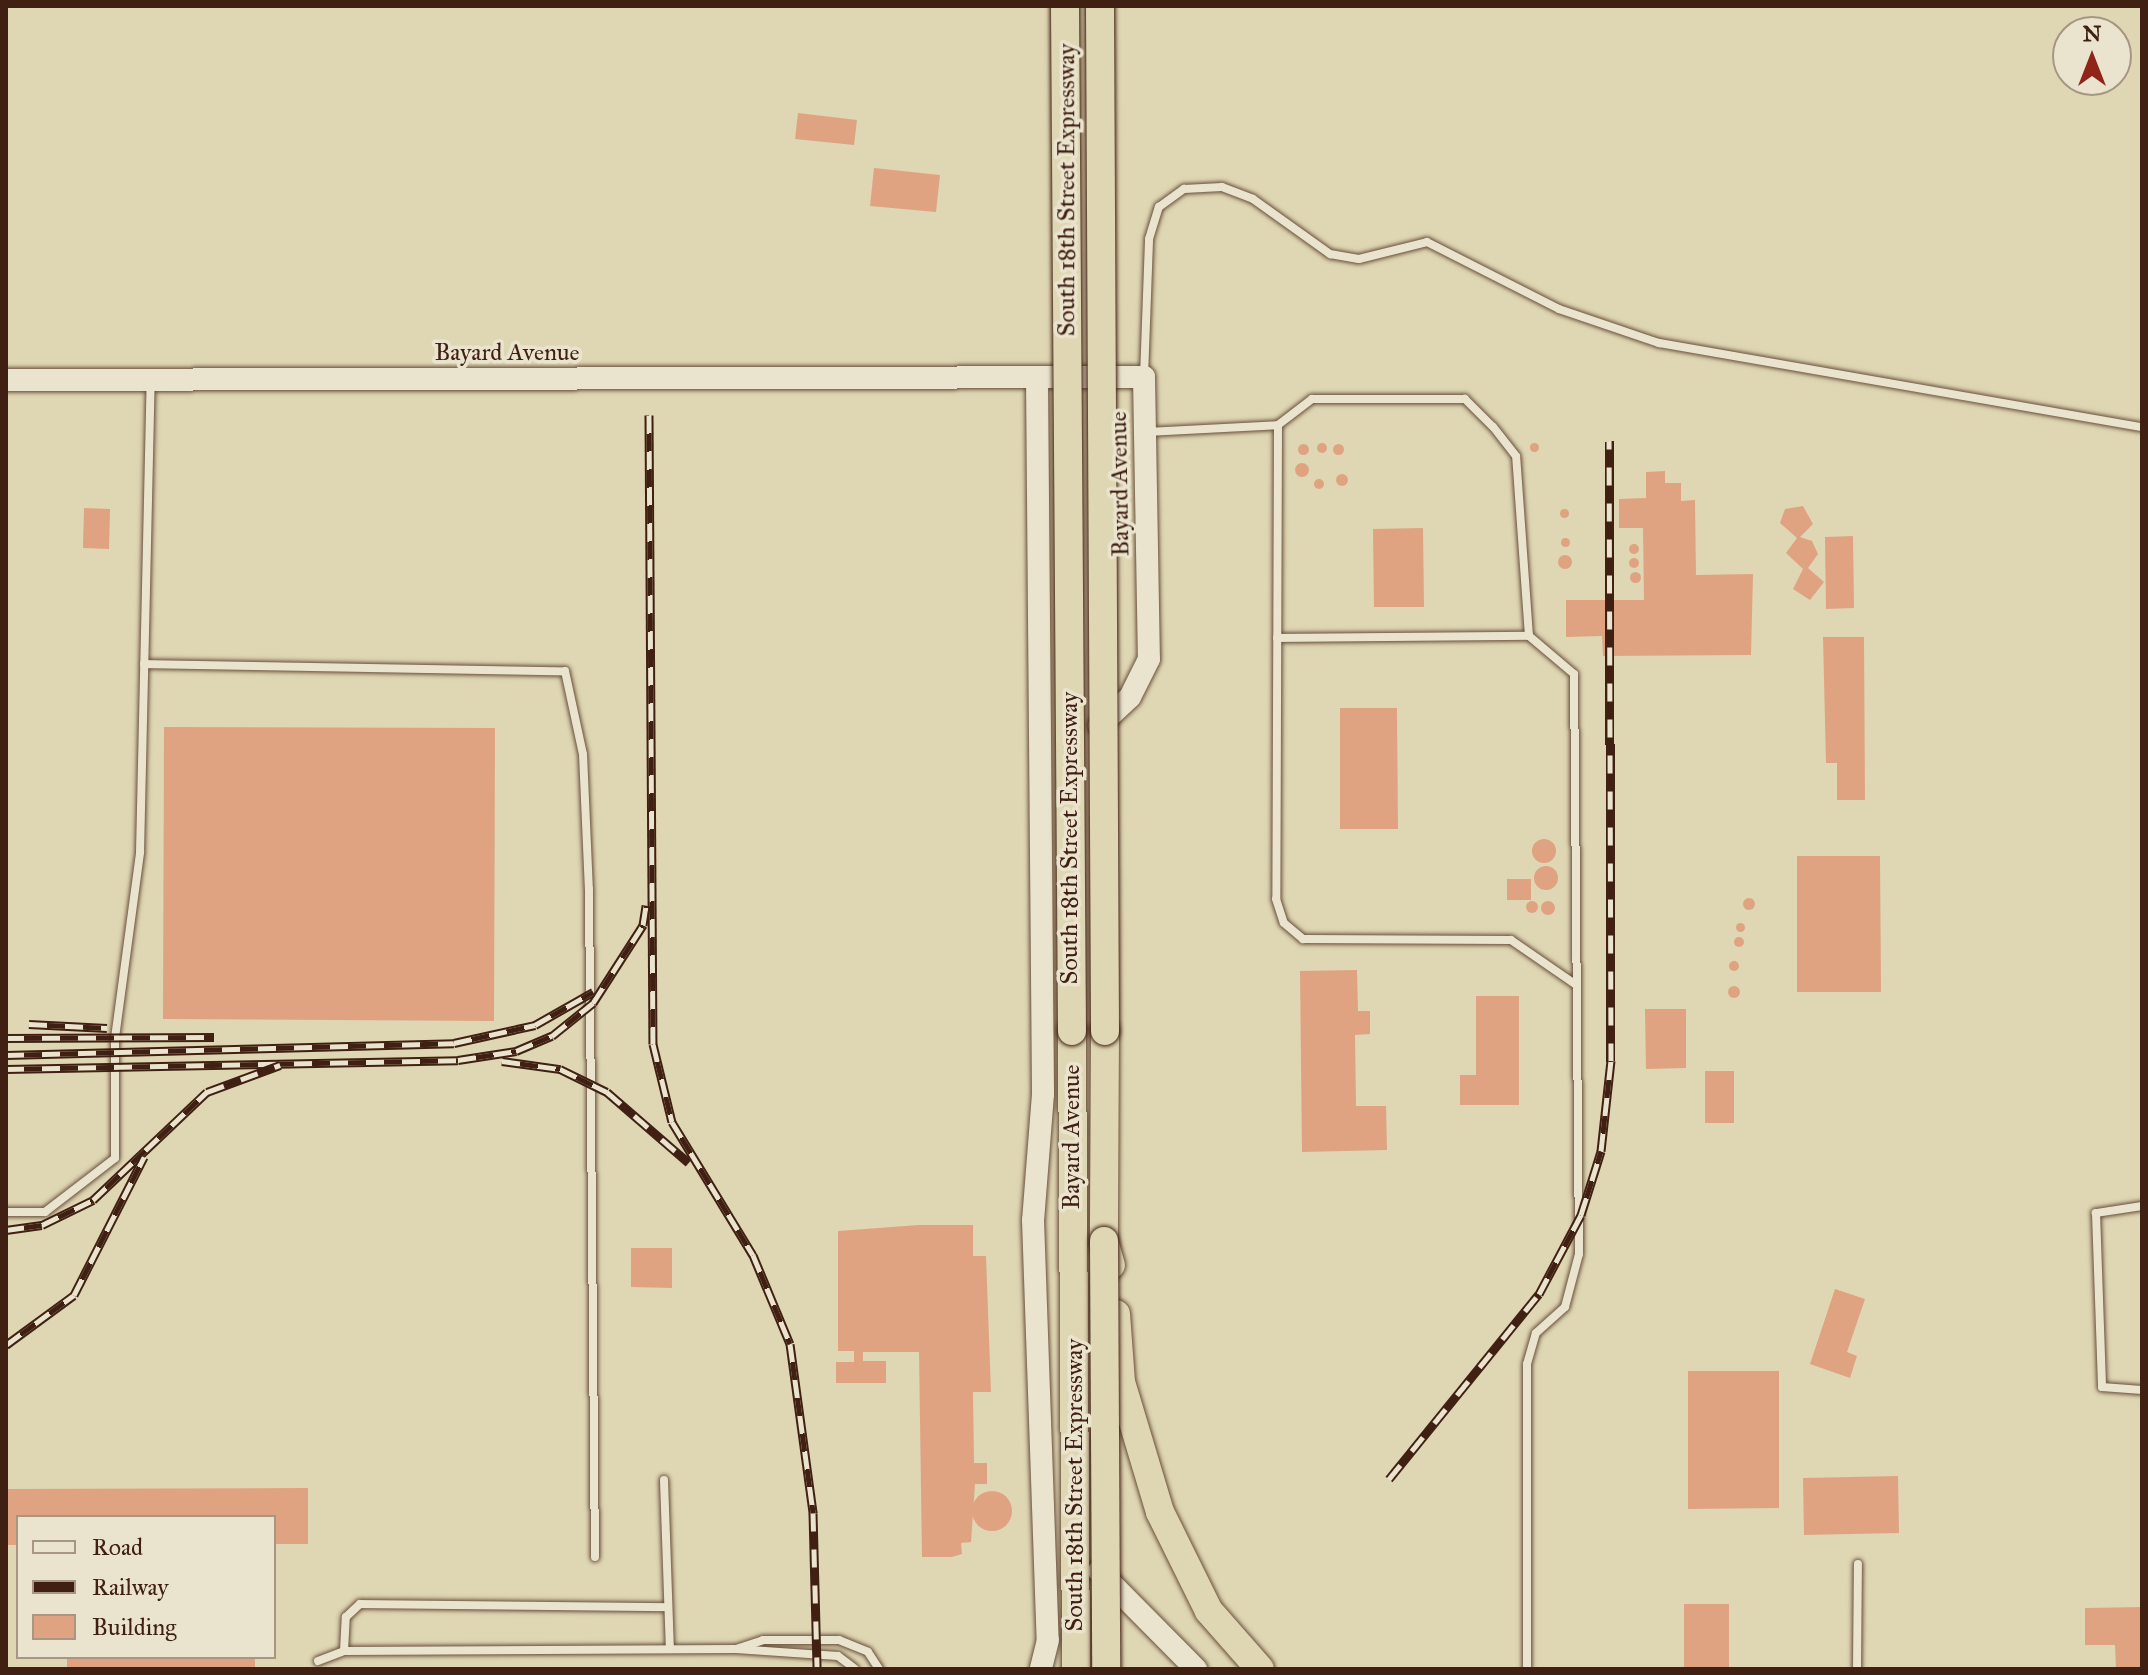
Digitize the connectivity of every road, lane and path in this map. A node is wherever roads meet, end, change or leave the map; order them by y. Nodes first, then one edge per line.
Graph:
1 (1065, 6) edge
2 (1100, 6) edge
3 (1037, 377) junction
4 (1144, 377) junction
5 (6, 380) edge
6 (151, 381) junction
7 (1278, 425) junction
8 (2142, 427) edge
9 (1145, 432) junction
10 (1529, 636) junction
11 (1277, 638) junction
12 (144, 664) junction
13 (1575, 984) junction
14 (2142, 1206) edge
15 (6, 1212) edge
16 (1104, 1241) junction
17 (2142, 1390) edge
18 (664, 1480) dead end
19 (595, 1557) dead end
20 (1858, 1564) dead end
21 (668, 1607) junction
22 (670, 1649) junction
23 (736, 1649) junction
24 (344, 1651) junction
25 (318, 1661) dead end
26 (855, 1669) edge
27 (879, 1669) edge
28 (1041, 1669) edge
29 (1076, 1669) edge
30 (1106, 1669) edge
31 (1196, 1669) edge
32 (1260, 1669) edge
33 (1527, 1669) edge
34 (1857, 1669) edge

1 - 29 highway, South 18th Street Expressway, bridge
2 - 16 highway, South 18th Street Expressway, bridge
3 - 4 street, Bayard Avenue
3 - 6 street, Bayard Avenue
3 - 28 street
4 - 8 lane
4 - 9 street, Bayard Avenue
5 - 6 street, Bayard Avenue
6 - 12 lane
7 - 9 lane
7 - 10 lane
7 - 11 lane
9 - 31 street, Bayard Avenue
10 - 11 lane
10 - 13 lane
11 - 13 lane
12 - 15 lane
12 - 19 lane
13 - 33 lane
14 - 17 lane
16 - 30 highway, South 18th Street Expressway, bridge
16 - 32 highway, bridge
18 - 21 lane
20 - 34 lane
21 - 22 lane
21 - 24 lane
22 - 23 lane
22 - 24 lane
23 - 26 lane
23 - 27 lane
24 - 25 lane

